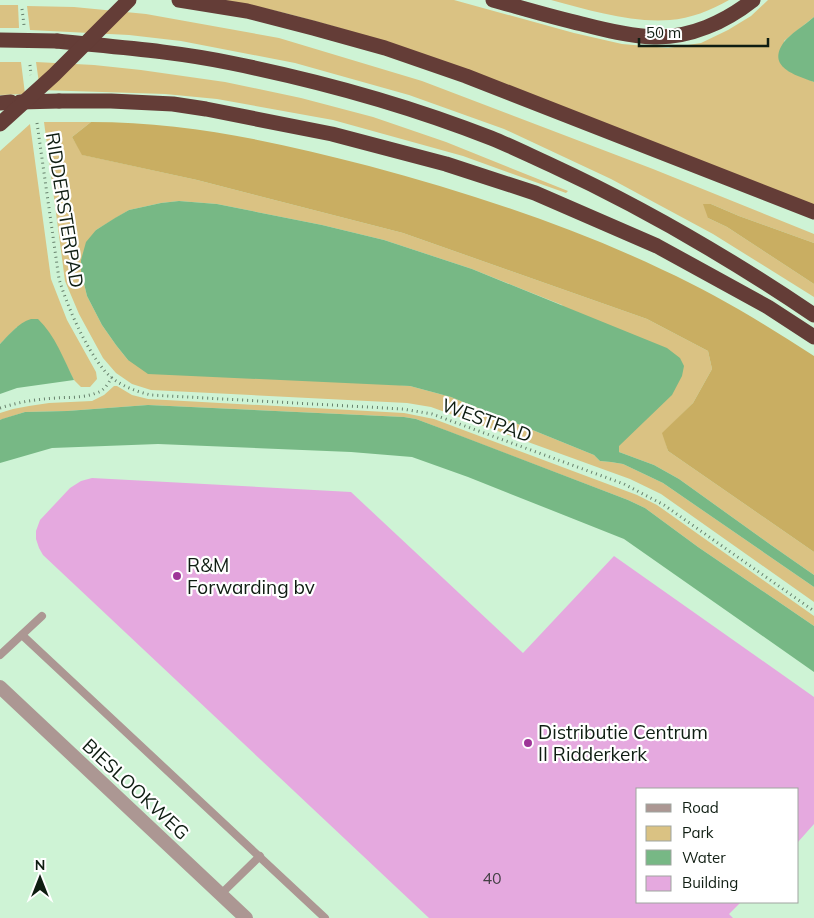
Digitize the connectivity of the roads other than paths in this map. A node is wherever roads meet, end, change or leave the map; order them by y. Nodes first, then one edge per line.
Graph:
1 (129, 0) edge
2 (178, 0) edge
3 (493, 0) edge
4 (753, 0) edge
5 (0, 40) edge
6 (5, 103) edge
7 (0, 124) edge
8 (814, 212) edge
9 (814, 315) edge
10 (814, 337) edge
11 (42, 616) dead end
12 (22, 635) junction
13 (0, 655) edge
14 (0, 687) edge
15 (260, 856) junction
16 (221, 894) junction
17 (246, 918) edge
18 (326, 918) edge

1 - 7 highway, bridge
2 - 8 highway
3 - 4 highway
5 - 9 highway, bridge
6 - 10 highway, bridge
11 - 12 lane
12 - 13 lane
12 - 15 lane
14 - 16 street, BIESLOOKWEG
15 - 16 lane
15 - 18 lane
16 - 17 street, BIESLOOKWEG

